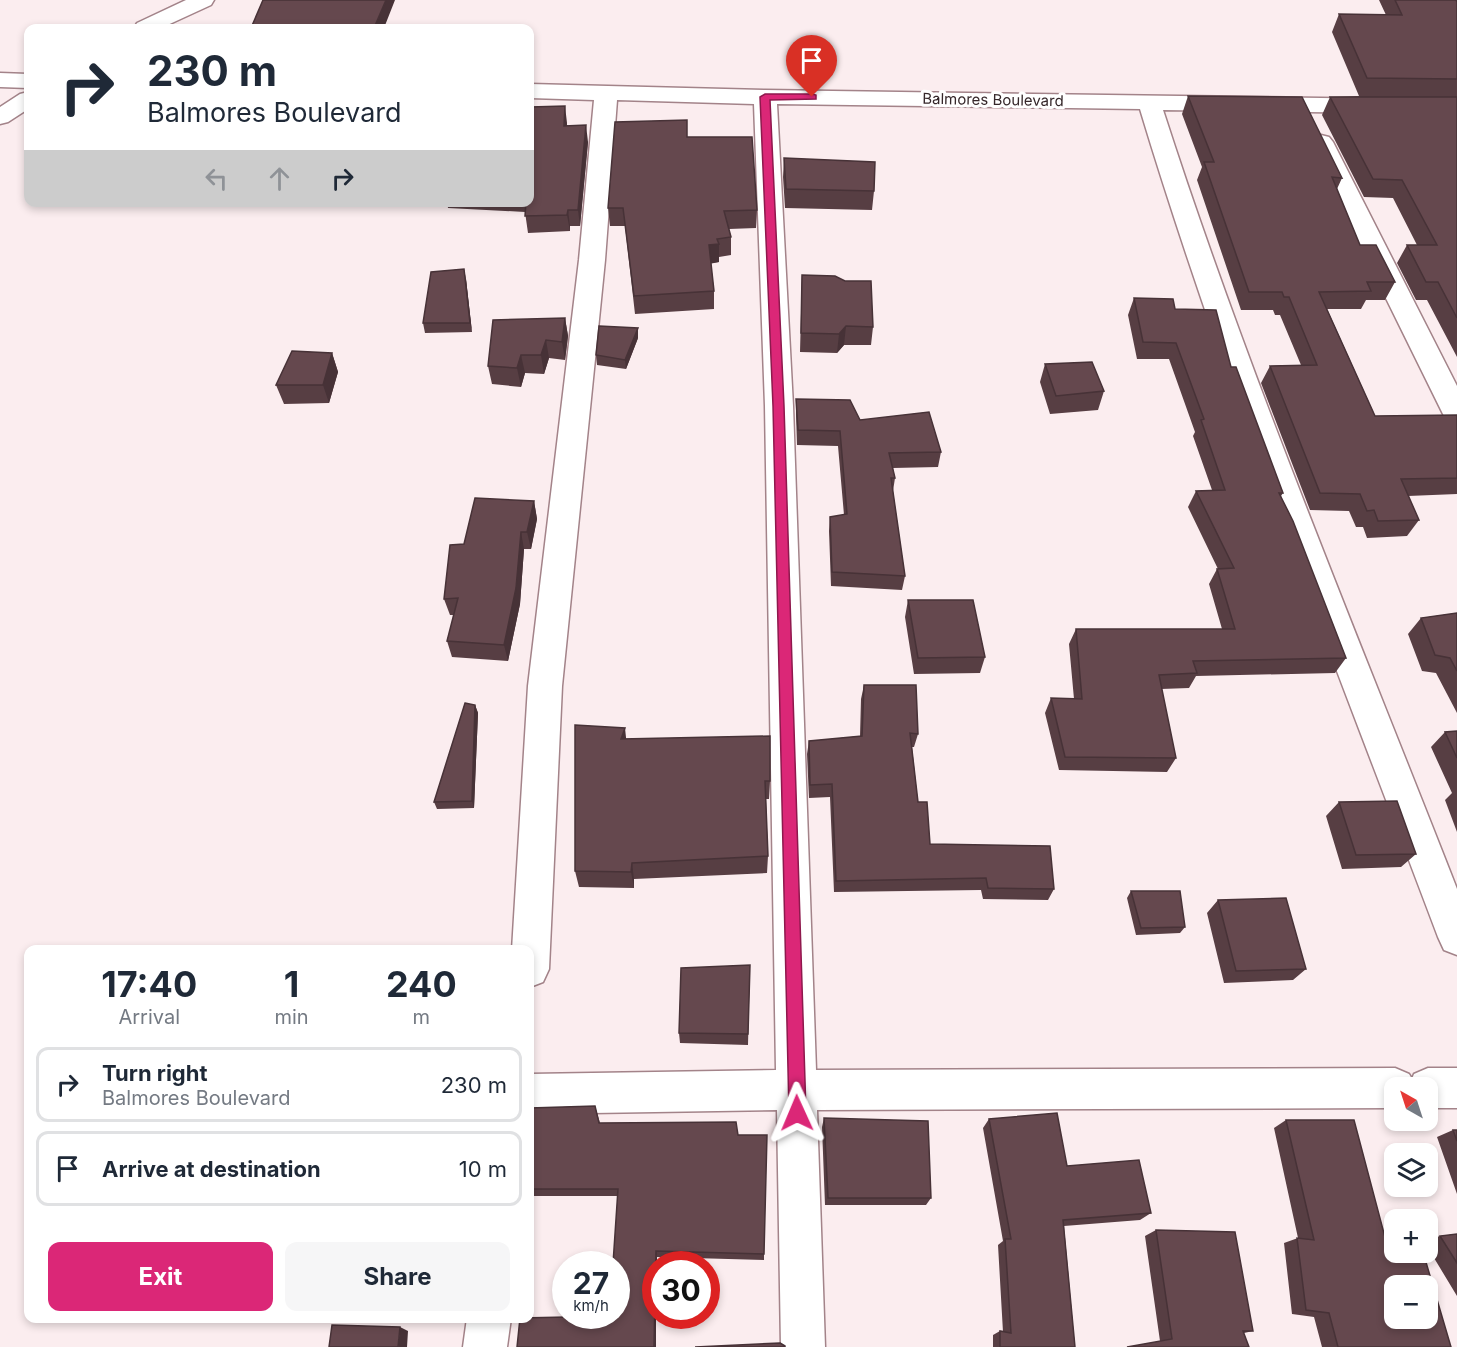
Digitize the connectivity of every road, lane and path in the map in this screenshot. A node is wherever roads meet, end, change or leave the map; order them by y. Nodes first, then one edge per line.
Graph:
1 (202, 0) edge
2 (153, 24) edge
3 (0, 80) edge
4 (24, 81) edge
5 (534, 91) edge
6 (606, 92) junction
7 (765, 97) junction
8 (1149, 101) junction
9 (24, 102) edge
10 (1303, 105) junction
11 (1457, 107) edge
12 (0, 117) edge
13 (1457, 414) edge
14 (1457, 937) edge
15 (531, 945) edge
16 (1384, 1088) edge
17 (1438, 1088) edge
18 (1457, 1088) edge
19 (797, 1090) junction
20 (534, 1094) edge
21 (488, 1323) edge
22 (486, 1347) edge
23 (803, 1347) edge

1 - 2 street
3 - 4 street
5 - 6 street, Balmores Boulevard
6 - 7 street, Balmores Boulevard
6 - 15 street
7 - 8 street, Balmores Boulevard
7 - 19 street
8 - 10 street, Balmores Boulevard
8 - 14 street
9 - 12 street
10 - 11 street, Balmores Boulevard
10 - 13 street
16 - 19 street
17 - 18 street
19 - 20 street
19 - 23 street
21 - 22 street

